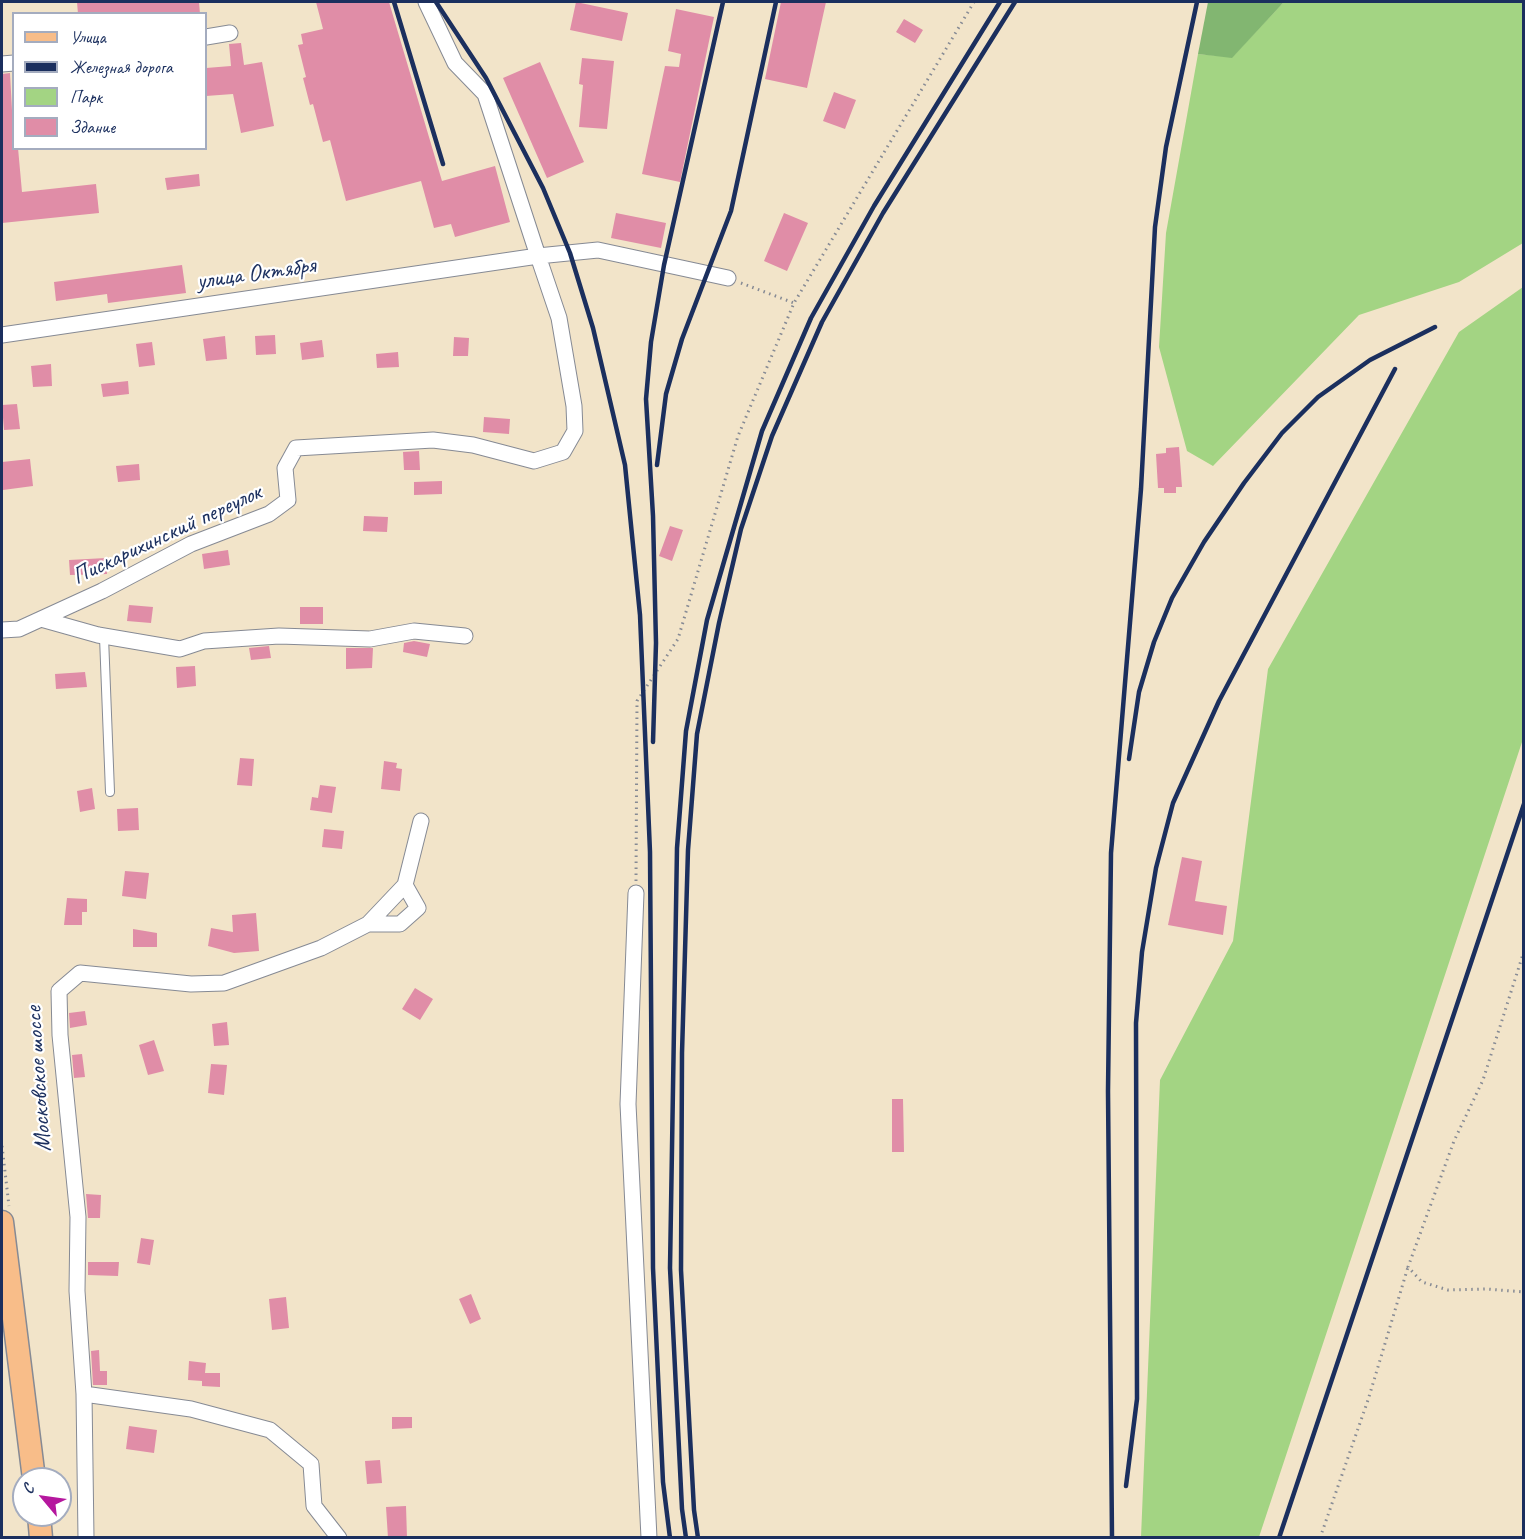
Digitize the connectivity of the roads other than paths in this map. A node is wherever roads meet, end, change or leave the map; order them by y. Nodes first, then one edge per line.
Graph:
1 (426, 2) edge
2 (230, 33) dead end
3 (207, 37) edge
4 (538, 256) junction
5 (728, 278) road end
6 (2, 335) edge
7 (40, 619) junction
8 (2, 630) edge
9 (104, 636) junction
10 (465, 636) dead end
11 (110, 792) dead end
12 (421, 821) dead end
13 (405, 885) junction
14 (636, 893) road end
15 (368, 924) junction
16 (2, 1222) edge
17 (84, 1394) junction
18 (33, 1467) edge
19 (86, 1538) edge
20 (339, 1538) edge
21 (649, 1538) edge

1 - 4 street
2 - 3 street
4 - 5 street, улица Октября
4 - 6 street, улица Октября
4 - 7 street, Пискарихинский переулок
7 - 8 street, Пискарихинский переулок
7 - 9 street
9 - 10 street
9 - 11 lane
12 - 13 street, Московское шоссе
13 - 15 street, Московское шоссе
13 - 15 street
14 - 21 street
15 - 17 street, Московское шоссе
16 - 18 main road
17 - 19 street, Московское шоссе
17 - 20 street

